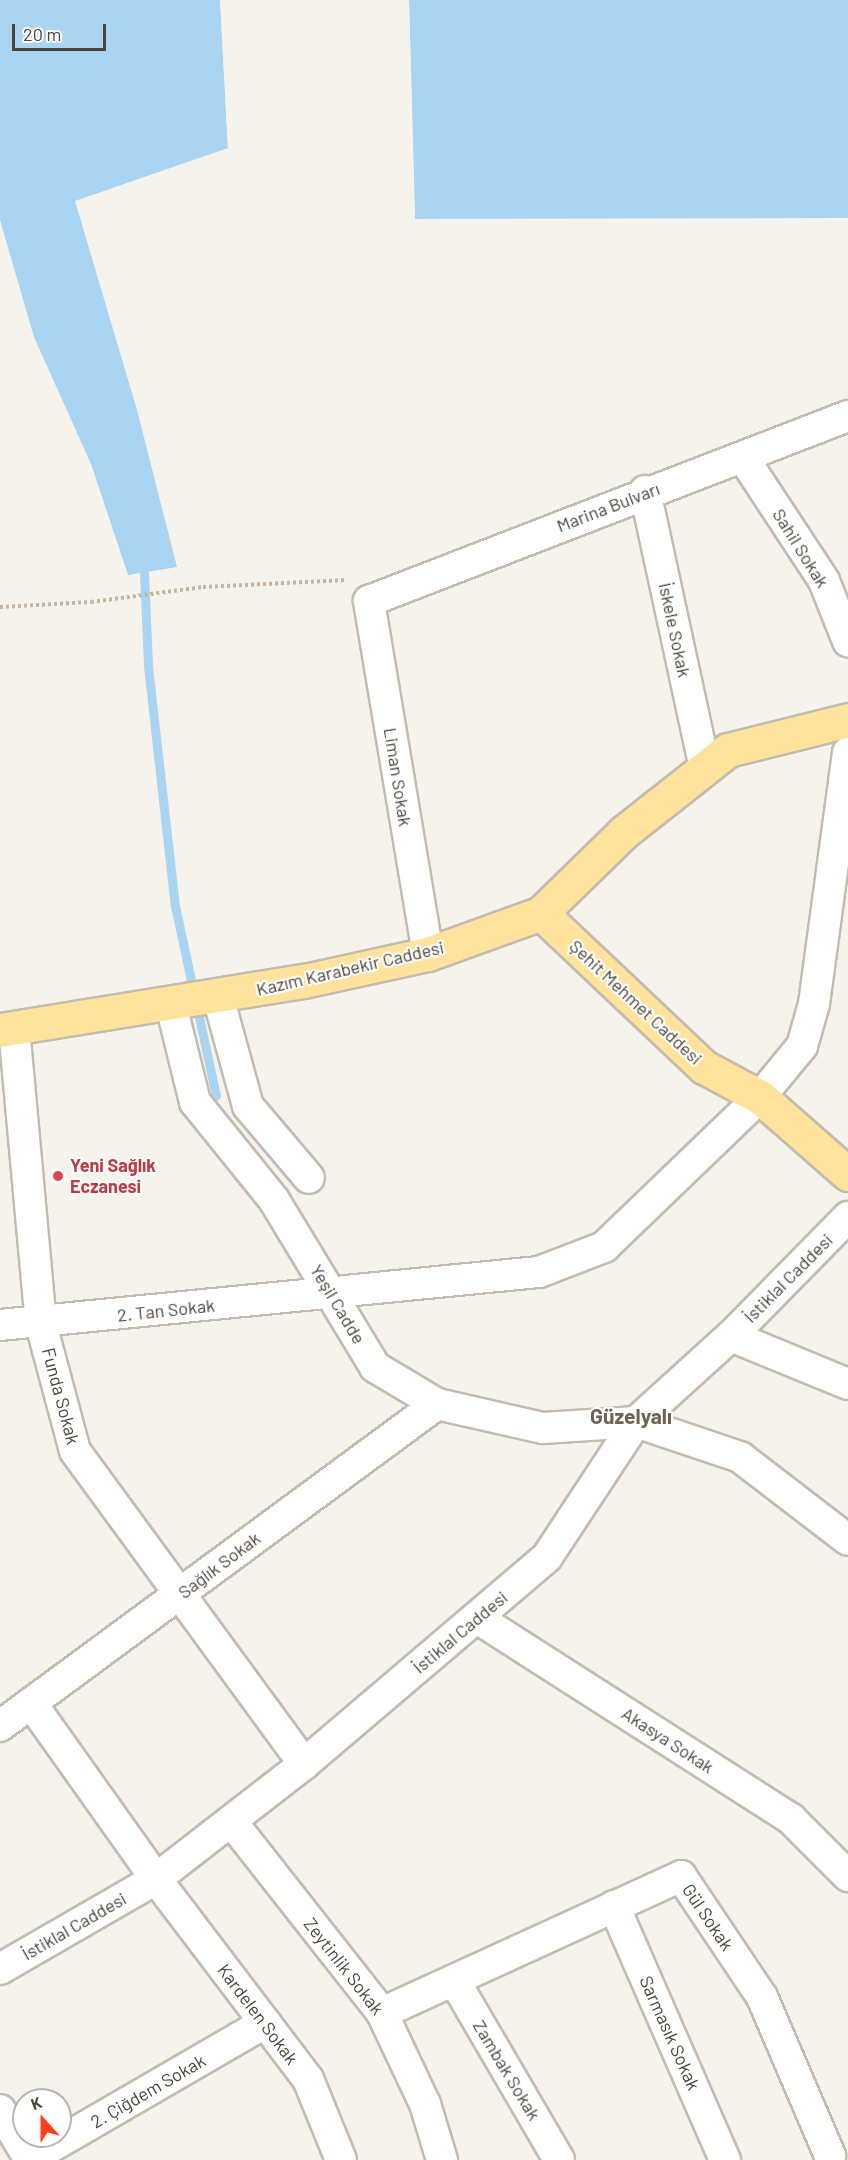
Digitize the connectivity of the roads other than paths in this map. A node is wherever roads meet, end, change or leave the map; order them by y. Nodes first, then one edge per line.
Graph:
1 (848, 416) edge
2 (744, 459) junction
3 (645, 491) junction
4 (369, 601) joint
5 (848, 641) edge
6 (848, 720) edge
7 (848, 752) edge
8 (705, 769) junction
9 (541, 913) junction
10 (428, 954) junction
11 (217, 997) junction
12 (172, 1005) junction
13 (7, 1029) edge
14 (760, 1097) junction
15 (848, 1174) edge
16 (309, 1178) dead end
17 (848, 1217) edge
18 (332, 1293) junction
19 (41, 1324) junction
20 (0, 1325) edge
21 (731, 1336) junction
22 (848, 1383) edge
23 (437, 1404) junction
24 (636, 1422) junction
25 (848, 1540) edge
26 (180, 1594) junction
27 (477, 1618) junction
28 (31, 1703) junction
29 (0, 1726) edge
30 (304, 1764) junction
31 (231, 1821) junction
32 (848, 1876) edge
33 (156, 1879) junction
34 (614, 1906) junction
35 (0, 1969) edge
36 (454, 1980) junction
37 (382, 2013) junction
38 (265, 2023) junction
39 (0, 2109) edge
40 (834, 2155) edge
41 (30, 2160) edge
42 (341, 2160) edge
43 (442, 2160) edge
44 (559, 2160) edge
45 (725, 2160) edge

1 - 2 street, Marina Bulvarı
2 - 3 street, Marina Bulvarı
2 - 5 street, Sahil Sokak
3 - 4 street, Marina Bulvarı
3 - 8 street, İskele Sokak
4 - 10 street, Liman Sokak
6 - 8 main road, Kazım Karabekir Caddesi
7 - 14 street, 2. Tan Sokak
8 - 9 main road, Kazım Karabekir Caddesi
9 - 10 main road, Kazım Karabekir Caddesi
9 - 14 main road, Şehit Mehmet Caddesi
10 - 11 main road, Kazım Karabekir Caddesi
11 - 12 main road, Kazım Karabekir Caddesi
11 - 16 street
12 - 13 main road, Kazım Karabekir Caddesi
12 - 18 street, Yeşil Cadde
13 - 19 street, Funda Sokak
14 - 15 main road, Şehit Mehmet Caddesi
14 - 18 street, 2. Tan Sokak
17 - 21 street, İstiklal Caddesi
18 - 19 street, 2. Tan Sokak
18 - 23 street, Yeşil Cadde
19 - 20 street, 2. Tan Sokak
19 - 26 street, Funda Sokak
21 - 22 street
21 - 24 street, İstiklal Caddesi
23 - 24 street, Yeşil Cadde
23 - 26 street, Sağlık Sokak
24 - 25 street
24 - 27 street, İstiklal Caddesi
26 - 28 street, Sağlık Sokak
26 - 30 street, Funda Sokak
27 - 30 street, İstiklal Caddesi
27 - 32 street, Akasya Sokak
28 - 29 street, Sağlık Sokak
28 - 33 street, Kardelen Sokak
30 - 31 street, İstiklal Caddesi
31 - 33 street, İstiklal Caddesi
31 - 37 street, Zeytinlik Sokak
33 - 35 street, İstiklal Caddesi
33 - 38 street, Kardelen Sokak
34 - 36 street, Gül Sokak
34 - 40 street, Gül Sokak
34 - 45 street, Sarmasık Sokak
36 - 37 street, Gül Sokak
36 - 44 street, Zambak Sokak
37 - 43 street, Zeytinlik Sokak
38 - 41 street, 2. Çiğdem Sokak
38 - 42 street, Kardelen Sokak
39 - 41 street

